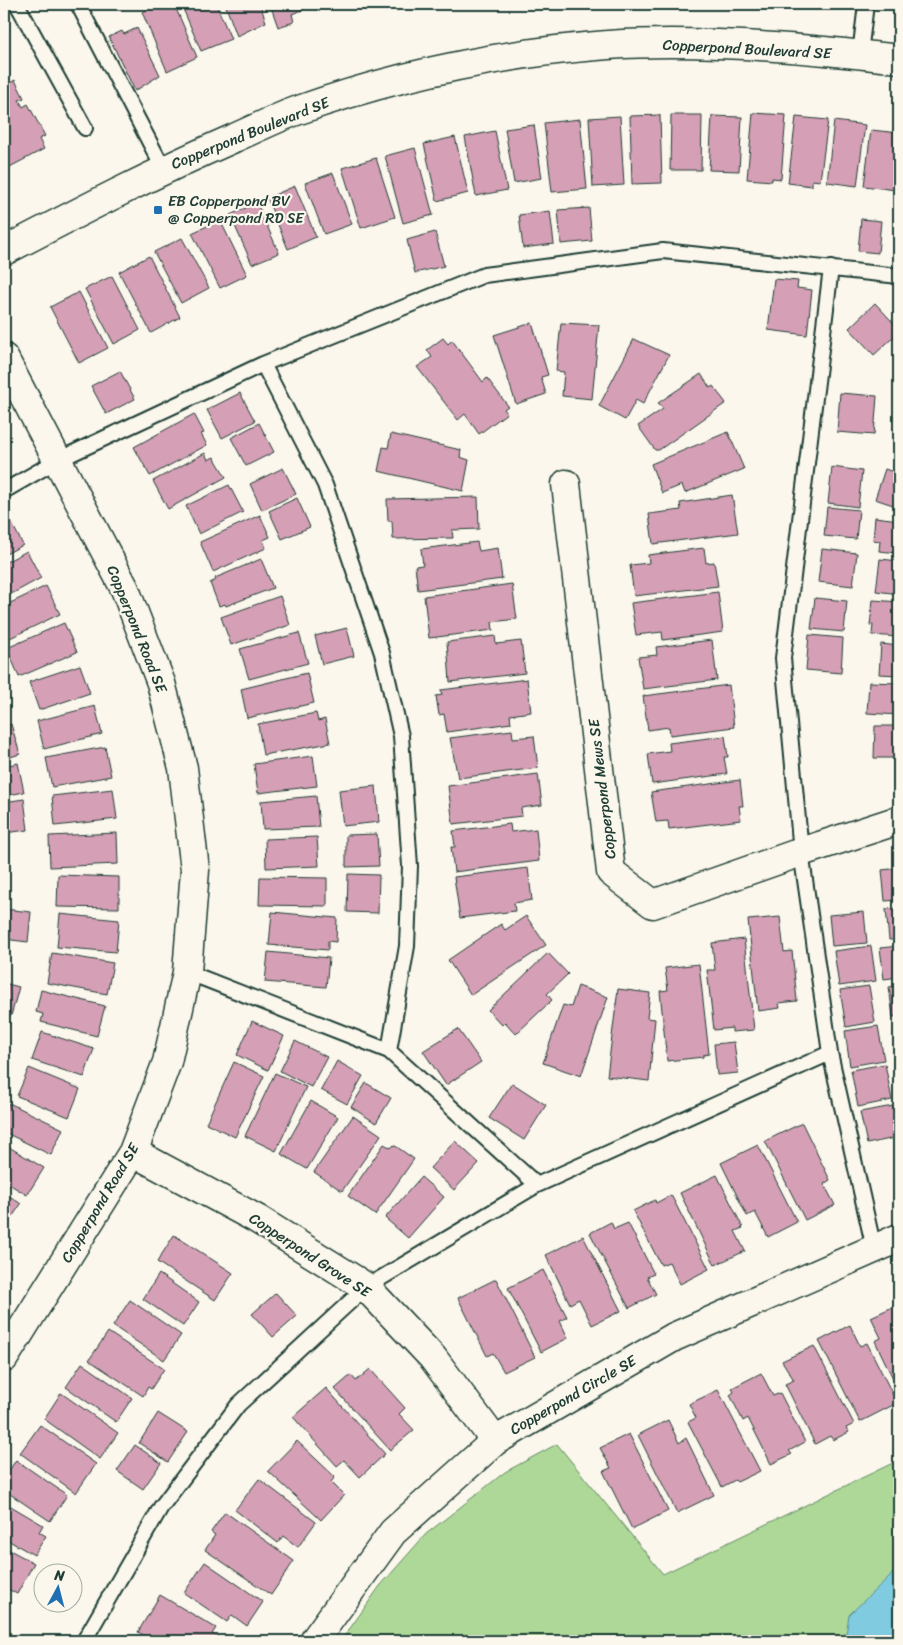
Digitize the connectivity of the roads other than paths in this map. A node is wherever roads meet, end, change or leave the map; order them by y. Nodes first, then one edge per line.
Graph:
1 (17, 4) edge
2 (78, 4) edge
3 (866, 4) edge
4 (860, 54) junction
5 (899, 59) edge
6 (85, 128) dead end
7 (164, 168) junction
8 (4, 251) edge
9 (831, 268) junction
10 (899, 276) edge
11 (4, 358) edge
12 (263, 364) junction
13 (58, 460) junction
14 (566, 484) dead end
15 (4, 491) edge
16 (899, 820) edge
17 (801, 852) junction
18 (187, 972) junction
19 (390, 1051) junction
20 (830, 1053) junction
21 (133, 1152) junction
22 (537, 1186) junction
23 (899, 1238) edge
24 (874, 1249) junction
25 (366, 1288) junction
26 (8, 1345) edge
27 (495, 1440) junction
28 (84, 1641) edge
29 (314, 1641) edge

1 - 6 lane
2 - 7 lane
3 - 4 lane
4 - 5 street, Copperpond Boulevard SE
4 - 7 street, Copperpond Boulevard SE
7 - 8 street, Copperpond Boulevard SE
9 - 10 lane
9 - 12 lane
9 - 17 lane
11 - 13 street, Copperpond Road SE
12 - 13 lane
12 - 19 lane
13 - 15 lane
13 - 18 street, Copperpond Road SE
14 - 17 street, Copperpond Mews SE
16 - 17 street, Copperpond Mews SE
17 - 20 lane
18 - 19 lane
18 - 21 street, Copperpond Road SE
19 - 22 lane
20 - 22 lane
20 - 24 lane
21 - 25 street, Copperpond Grove SE
21 - 26 street, Copperpond Road SE
22 - 25 lane
23 - 24 street, Copperpond Circle SE
24 - 27 street, Copperpond Circle SE
25 - 27 street, Copperpond Grove SE
25 - 28 lane
27 - 29 street, Copperpond Circle SE

